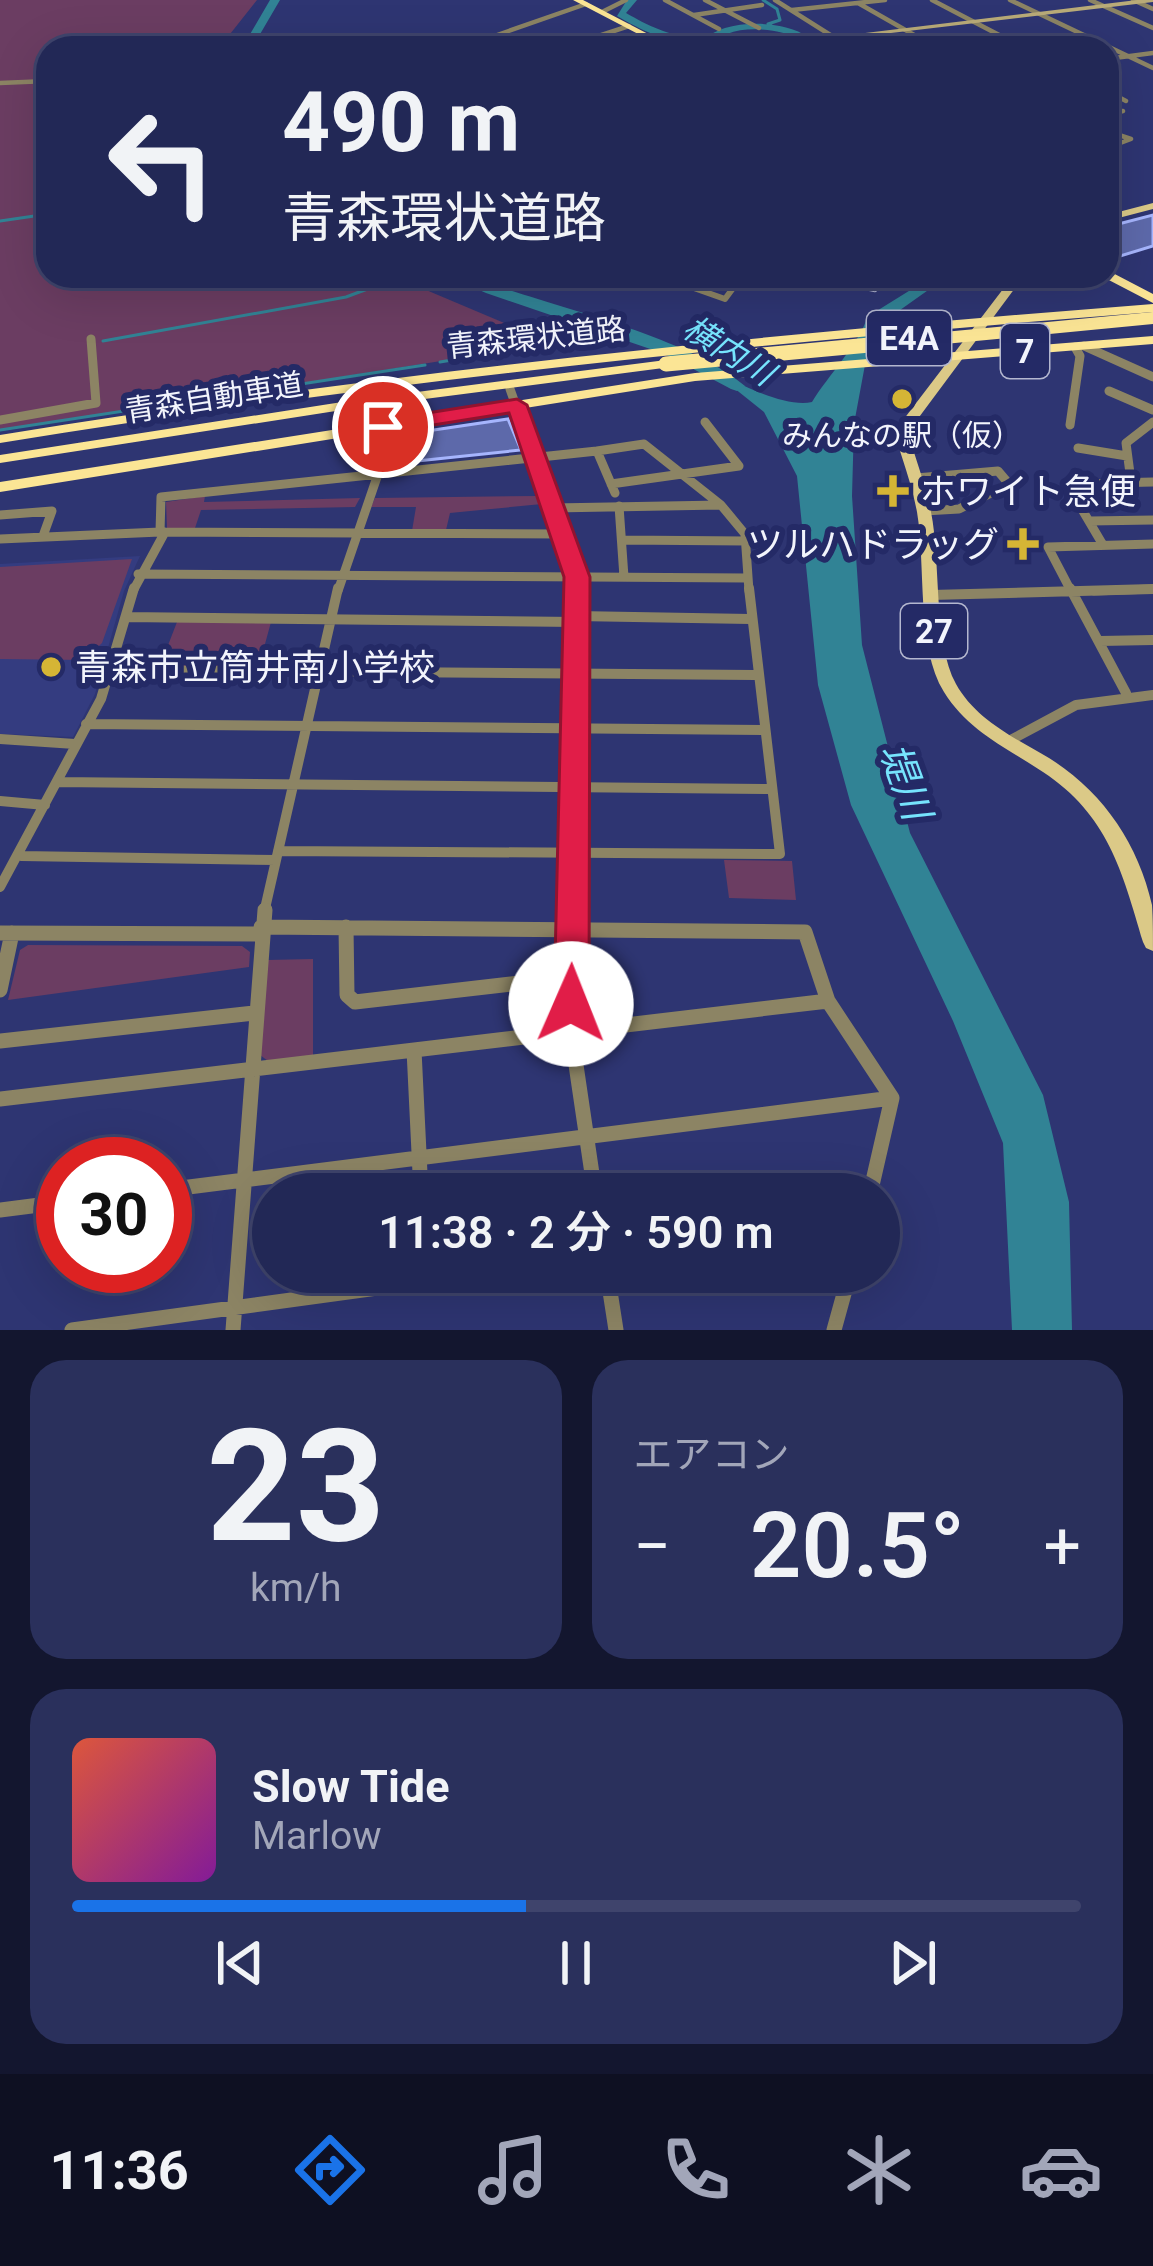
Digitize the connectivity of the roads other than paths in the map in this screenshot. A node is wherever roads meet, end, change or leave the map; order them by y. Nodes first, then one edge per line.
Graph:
1 (626, 0) edge
2 (665, 0) edge
3 (705, 0) edge
4 (775, 0) edge
5 (884, 0) edge
6 (932, 0) edge
7 (1010, 0) edge
8 (1090, 0) edge
9 (581, 2) edge
10 (1137, 2) edge
11 (858, 3) junction
12 (1153, 4) edge
13 (762, 5) dead end
14 (1105, 7) junction
15 (725, 10) junction
16 (792, 10) junction
17 (602, 12) junction
18 (694, 15) junction
19 (1041, 15) junction
20 (975, 22) junction
21 (628, 26) junction
22 (759, 28) dead end
23 (1153, 28) edge
24 (719, 29) dead end
25 (906, 30) junction
26 (492, 36) edge
27 (598, 36) edge
28 (647, 36) edge
29 (831, 36) edge
30 (859, 36) edge
31 (916, 36) edge
32 (1001, 36) edge
33 (1085, 36) edge
34 (1119, 52) edge
35 (1153, 53) edge
36 (1127, 56) junction
37 (1119, 57) edge
38 (1153, 68) edge
39 (36, 82) edge
40 (0, 83) edge
41 (1119, 97) edge
42 (1126, 101) dead end
43 (1123, 112) dead end
44 (1119, 113) edge
45 (1153, 206) edge
46 (1119, 215) edge
47 (1119, 282) edge
48 (694, 288) edge
49 (736, 288) edge
50 (1010, 288) edge
51 (1153, 304) edge
52 (1153, 319) edge
53 (985, 320) junction
54 (91, 339) dead end
55 (1153, 340) edge
56 (1080, 346) junction
57 (955, 356) junction
58 (1153, 376) edge
59 (506, 379) junction
60 (1109, 392) dead end
61 (517, 405) junction
62 (1153, 410) edge
63 (0, 420) edge
64 (705, 422) dead end
65 (1153, 422) edge
66 (1070, 425) dead end
67 (0, 439) edge
68 (1078, 448) dead end
69 (597, 451) junction
70 (1127, 456) junction
71 (538, 458) junction
72 (0, 459) edge
73 (740, 466) junction
74 (1016, 469) dead end
75 (998, 471) junction
76 (682, 474) junction
77 (377, 477) junction
78 (746, 477) dead end
79 (916, 478) junction
80 (1131, 481) junction
81 (1153, 482) edge
82 (0, 488) edge
83 (721, 505) junction
84 (619, 506) junction
85 (553, 508) junction
86 (924, 511) junction
87 (0, 515) edge
88 (1153, 520) edge
89 (1090, 521) junction
90 (163, 532) junction
91 (352, 533) junction
92 (564, 534) junction
93 (43, 536) junction
94 (0, 538) edge
95 (622, 540) junction
96 (745, 541) junction
97 (1153, 544) edge
98 (1103, 545) junction
99 (138, 574) junction
100 (340, 576) junction
101 (577, 577) junction
102 (624, 577) junction
103 (747, 578) junction
104 (1153, 589) edge
105 (1072, 591) junction
106 (931, 596) junction
107 (126, 617) junction
108 (331, 618) junction
109 (576, 619) junction
110 (751, 619) junction
111 (1153, 640) edge
112 (1100, 641) junction
113 (110, 670) junction
114 (319, 671) junction
115 (576, 672) junction
116 (755, 675) junction
117 (1126, 693) junction
118 (1152, 697) edge
119 (86, 724) junction
120 (307, 726) junction
121 (575, 727) junction
122 (763, 730) junction
123 (0, 739) edge
124 (1006, 742) junction
125 (75, 744) junction
126 (57, 782) junction
127 (293, 786) junction
128 (574, 787) junction
129 (770, 789) junction
130 (0, 801) edge
131 (46, 806) junction
132 (573, 853) junction
133 (277, 855) junction
134 (21, 856) junction
135 (5, 872) edge
136 (0, 887) edge
137 (346, 927) junction
138 (572, 927) junction
139 (261, 931) junction
140 (6, 933) edge
141 (1153, 942) edge
142 (572, 976) junction
143 (0, 990) edge
144 (828, 1001) junction
145 (254, 1013) junction
146 (571, 1031) junction
147 (0, 1041) edge
148 (414, 1050) junction
149 (250, 1070) junction
150 (892, 1098) junction
151 (0, 1099) edge
152 (586, 1137) junction
153 (420, 1160) junction
154 (421, 1173) edge
155 (592, 1173) edge
156 (875, 1173) edge
157 (242, 1180) junction
158 (192, 1186) edge
159 (36, 1205) edge
160 (0, 1210) edge
161 (316, 1293) edge
162 (610, 1293) edge
163 (844, 1293) edge
164 (234, 1306) junction
165 (72, 1330) edge
166 (232, 1330) edge
167 (616, 1330) edge
168 (834, 1330) edge

1 - 17 street
2 - 18 street
3 - 15 street
4 - 16 street
5 - 11 street
6 - 20 street
7 - 19 street
8 - 14 street
9 - 17 highway
9 - 26 street
10 - 12 street
10 - 14 street
11 - 16 street
11 - 25 street
13 - 15 street
14 - 19 street
14 - 23 street
15 - 18 street
15 - 22 street
16 - 29 street
17 - 21 highway
18 - 24 street
19 - 20 street
19 - 33 street
20 - 25 street
20 - 32 street
21 - 27 street
21 - 28 highway
25 - 30 street
25 - 31 street
34 - 36 street
35 - 36 street
36 - 37 street
36 - 38 street
39 - 40 street
41 - 42 street
43 - 44 street
45 - 46 main road
47 - 51 highway
48 - 49 street
50 - 53 main road, 27
51 - 53 highway, 青森環状道路 / 7
52 - 72 highway, 青森自動車道 / E4A, bridge
53 - 57 main road, 27
53 - 59 highway, 青森環状道路 / 7
54 - 63 street
55 - 56 highway, 青森環状道路 / 7
56 - 57 highway, 青森環状道路 / 7
56 - 58 street
56 - 66 street
57 - 61 highway, 青森環状道路 / 7
57 - 79 main road, 27
59 - 61 street
59 - 67 highway, 青森環状道路 / 7
60 - 62 street
61 - 71 street
61 - 82 highway, 青森環状道路 / 7
64 - 73 street
65 - 70 street
68 - 70 street
69 - 71 street
69 - 76 street
69 - 76 street
70 - 80 street
71 - 77 street
71 - 85 street
73 - 76 street
73 - 78 street
74 - 75 street
75 - 79 street
75 - 86 street
76 - 83 street
77 - 90 street
77 - 91 street
79 - 86 main road, 27
80 - 81 street
80 - 89 street
83 - 84 street
83 - 96 street
84 - 85 street
84 - 95 street
85 - 92 street
86 - 106 main road, 27
87 - 93 street
88 - 89 street
89 - 98 street
90 - 91 street
90 - 93 street
90 - 99 street
91 - 92 street
91 - 100 street
92 - 101 street
93 - 94 street
95 - 96 street
95 - 102 street
96 - 103 street
97 - 98 street
98 - 105 street
99 - 100 street
99 - 107 street
100 - 101 street
100 - 108 street
101 - 102 street
101 - 109 street
102 - 103 street
103 - 110 street
104 - 105 street
105 - 106 street
105 - 112 street
106 - 124 main road, 27
107 - 108 street
107 - 113 street
108 - 109 street
108 - 114 street
109 - 110 street
109 - 115 street
110 - 116 street
111 - 112 street
112 - 117 street
113 - 114 street
113 - 119 street
114 - 115 street
114 - 120 street
115 - 116 street
115 - 121 street
116 - 122 street
117 - 118 street
117 - 124 street
119 - 120 street
119 - 125 street
120 - 121 street
120 - 127 street
121 - 122 street
121 - 128 street
122 - 129 street
123 - 125 street
124 - 141 main road, 27
125 - 126 street
126 - 127 street
126 - 131 street
127 - 128 street
127 - 133 street
128 - 129 street
128 - 132 street
129 - 132 street
130 - 131 street
131 - 134 street
132 - 133 street
132 - 138 street
133 - 134 street
133 - 139 street
134 - 135 street
135 - 136 street
137 - 138 street
137 - 139 street
137 - 142 street
138 - 142 street
138 - 144 street
139 - 140 street
139 - 145 street
140 - 143 street
142 - 146 street
144 - 146 street
144 - 150 street
145 - 147 street
145 - 149 street
146 - 148 street
146 - 152 street
148 - 149 street
148 - 153 street
149 - 151 street
149 - 157 street
150 - 152 street
150 - 156 street
152 - 153 street
152 - 155 street
153 - 154 street
153 - 157 street
157 - 158 street
157 - 164 street
159 - 160 street
161 - 164 street
162 - 167 street
163 - 168 street
164 - 165 street
164 - 166 street

